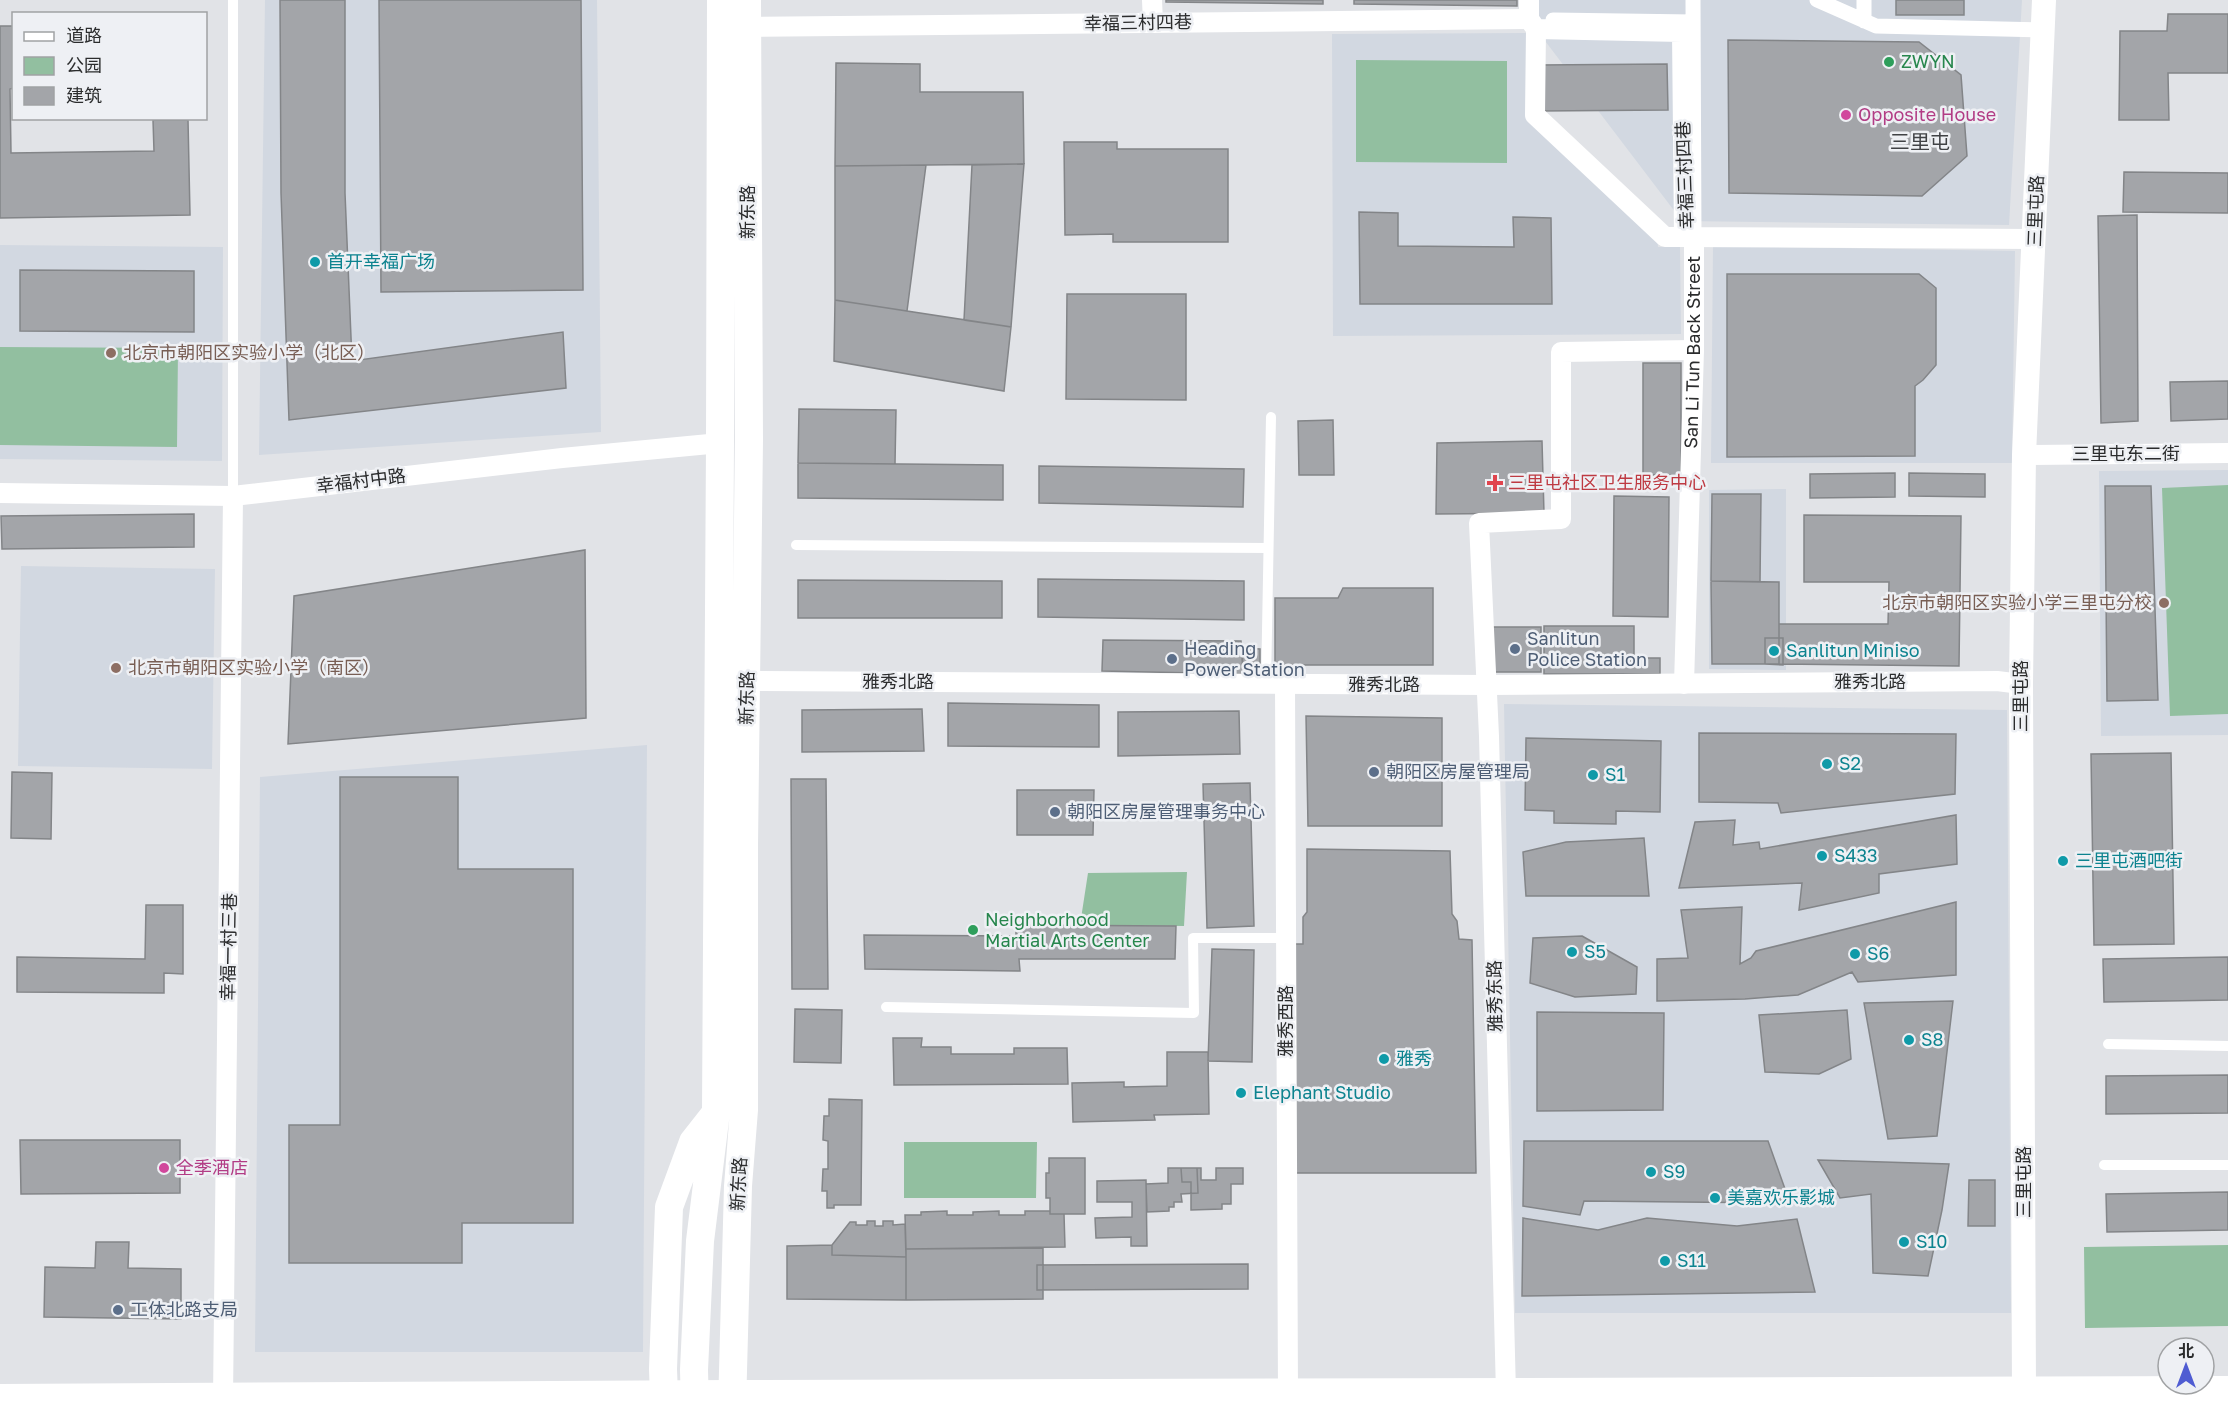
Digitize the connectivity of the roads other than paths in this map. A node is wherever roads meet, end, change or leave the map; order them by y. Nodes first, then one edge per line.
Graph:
1 (233, 0) edge
2 (721, 0) edge
3 (1152, 0) edge
4 (1693, 0) edge
5 (1817, 0) edge
6 (1864, 0) edge
7 (2044, 0) edge
8 (747, 14) edge
9 (1531, 16) edge
10 (1693, 21) junction
11 (1864, 21) junction
12 (1153, 23) junction
13 (2043, 30) junction
14 (1689, 237) junction
15 (2035, 239) junction
16 (1694, 350) junction
17 (1271, 417) dead end
18 (720, 443) junction
19 (2228, 453) edge
20 (2024, 455) junction
21 (0, 492) edge
22 (233, 496) junction
23 (796, 545) dead end
24 (1268, 548) junction
25 (748, 681) junction
26 (1275, 684) junction
27 (1684, 684) junction
28 (2021, 684) junction
29 (1487, 685) junction
30 (1286, 938) junction
31 (886, 1007) dead end
32 (2108, 1044) dead end
33 (2228, 1046) edge
34 (716, 1112) junction
35 (2104, 1165) dead end
36 (2228, 1165) edge
37 (2228, 1392) edge
38 (1506, 1393) junction
39 (2024, 1393) junction
40 (1288, 1394) junction
41 (664, 1396) junction
42 (223, 1399) junction
43 (0, 1400) edge
44 (695, 1402) edge
45 (732, 1402) edge

1 - 22 lane
2 - 18 main road, 新东路
3 - 12 street
4 - 10 street
5 - 11 street
6 - 11 street
7 - 13 street, 三里屯路
8 - 12 street, 幸福三村四巷
8 - 25 main road, 新东路
9 - 10 street
9 - 12 street, 幸福三村四巷
9 - 14 street
9 - 14 street, 幸福三村四巷
10 - 14 street
11 - 13 street
13 - 15 street, 三里屯路
14 - 15 street, 幸福三村四巷
14 - 16 street, San Li Tun Back Street
15 - 20 street, 三里屯路
16 - 27 street, San Li Tun Back Street
16 - 29 street, 雅秀东路
17 - 24 lane
18 - 22 street, 幸福村中路
18 - 34 main road, 新东路
19 - 20 street, 三里屯东二街
20 - 28 street, 三里屯路
21 - 22 street, 幸福村中路
22 - 42 street, 幸福一村三巷
23 - 24 lane
24 - 26 lane
25 - 26 street, 雅秀北路
25 - 45 main road, 新东路
26 - 29 street, 雅秀北路
26 - 30 street, 雅秀西路
27 - 28 street, 雅秀北路
27 - 29 street, 雅秀北路
28 - 39 street, 三里屯路
29 - 38 street, 雅秀东路
30 - 31 lane
30 - 40 street, 雅秀西路
32 - 33 lane
34 - 41 main road
34 - 44 main road, 新东路
35 - 36 lane
37 - 39 main road
38 - 39 main road
38 - 40 main road
40 - 45 main road
41 - 42 main road
41 - 44 main road
42 - 43 main road
44 - 45 main road

